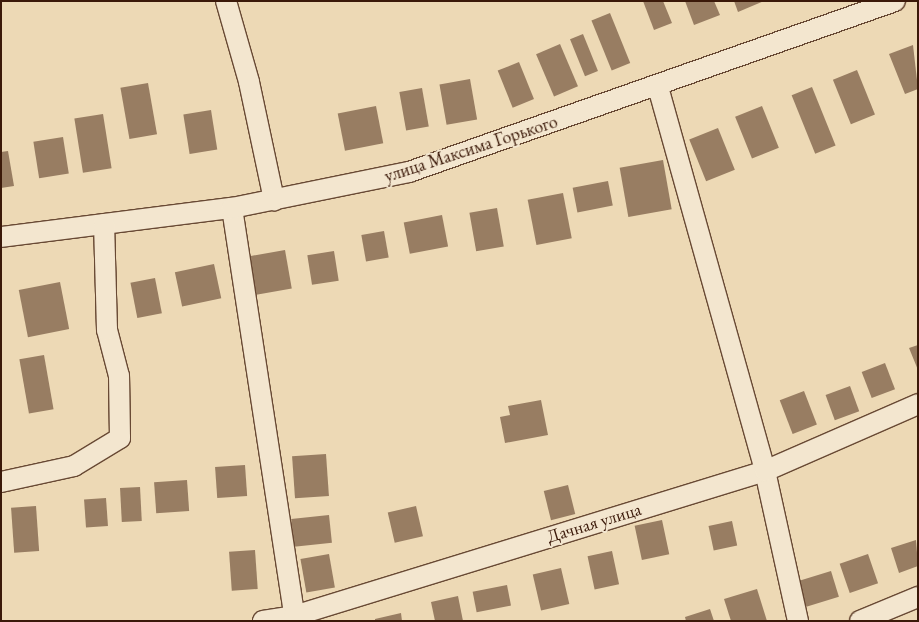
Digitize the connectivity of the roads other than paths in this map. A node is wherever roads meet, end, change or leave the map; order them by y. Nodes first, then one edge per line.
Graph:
1 (226, 1) edge
2 (895, 1) edge
3 (658, 87) junction
4 (274, 200) junction
5 (232, 208) junction
6 (104, 224) junction
7 (1, 237) edge
8 (918, 404) edge
9 (765, 471) junction
10 (1, 482) edge
11 (918, 597) edge
12 (294, 618) edge
13 (263, 621) edge
14 (798, 621) edge
15 (860, 621) edge

1 - 4 street
2 - 3 street, улица Максима Горького
3 - 4 street, улица Максима Горького
3 - 9 street
4 - 5 street, улица Максима Горького
5 - 6 street, улица Максима Горького
5 - 12 street
6 - 7 street, улица Максима Горького
6 - 10 street
8 - 9 street, Дачная улица
9 - 12 street, Дачная улица
9 - 14 street
11 - 15 street
12 - 13 street, Дачная улица

